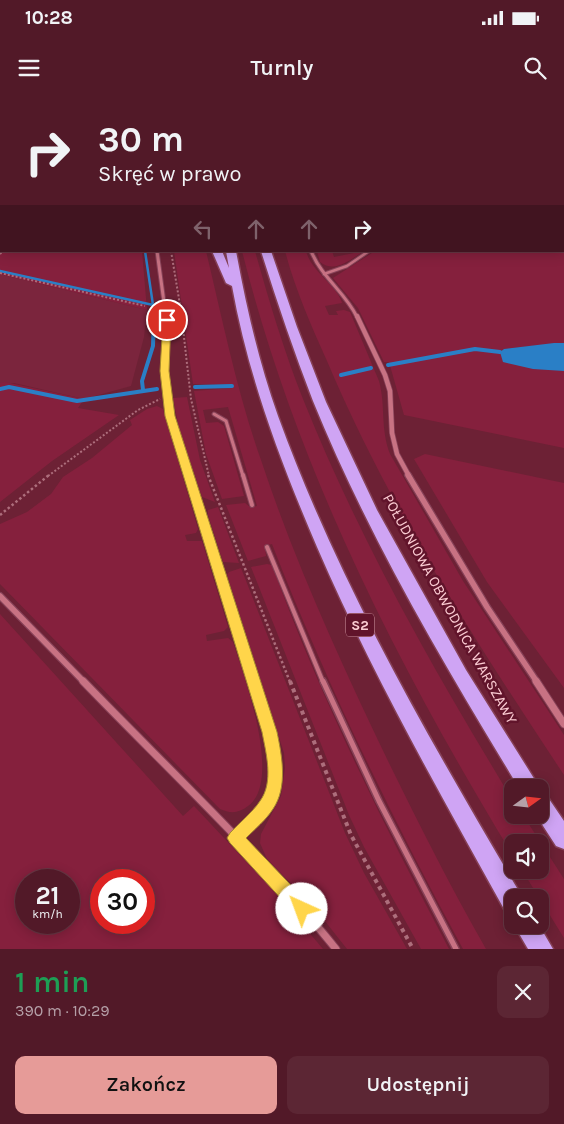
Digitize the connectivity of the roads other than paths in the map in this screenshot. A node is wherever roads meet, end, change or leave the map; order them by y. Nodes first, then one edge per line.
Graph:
1 (157, 252) edge
2 (218, 252) edge
3 (231, 252) edge
4 (266, 252) edge
5 (276, 252) edge
6 (311, 252) edge
7 (368, 252) edge
8 (324, 274) junction
9 (279, 292) junction
10 (240, 300) junction
11 (214, 414) dead end
12 (252, 506) dead end
13 (267, 546) dead end
14 (0, 596) edge
15 (564, 724) edge
16 (524, 779) edge
17 (549, 816) edge
18 (235, 838) junction
19 (564, 839) edge
20 (505, 889) edge
21 (532, 934) edge
22 (336, 949) edge
23 (456, 949) edge
24 (541, 949) edge

1 - 18 street
2 - 10 highway
3 - 10 highway, S2
4 - 9 highway, POŁUDNIOWA OBWODNICA WARSZAWY
5 - 9 highway
6 - 8 street
7 - 8 lane
8 - 15 street
9 - 16 highway, POŁUDNIOWA OBWODNICA WARSZAWY
10 - 20 highway, S2
11 - 12 lane
13 - 23 lane
14 - 18 street
17 - 19 highway
18 - 22 street
21 - 24 highway

